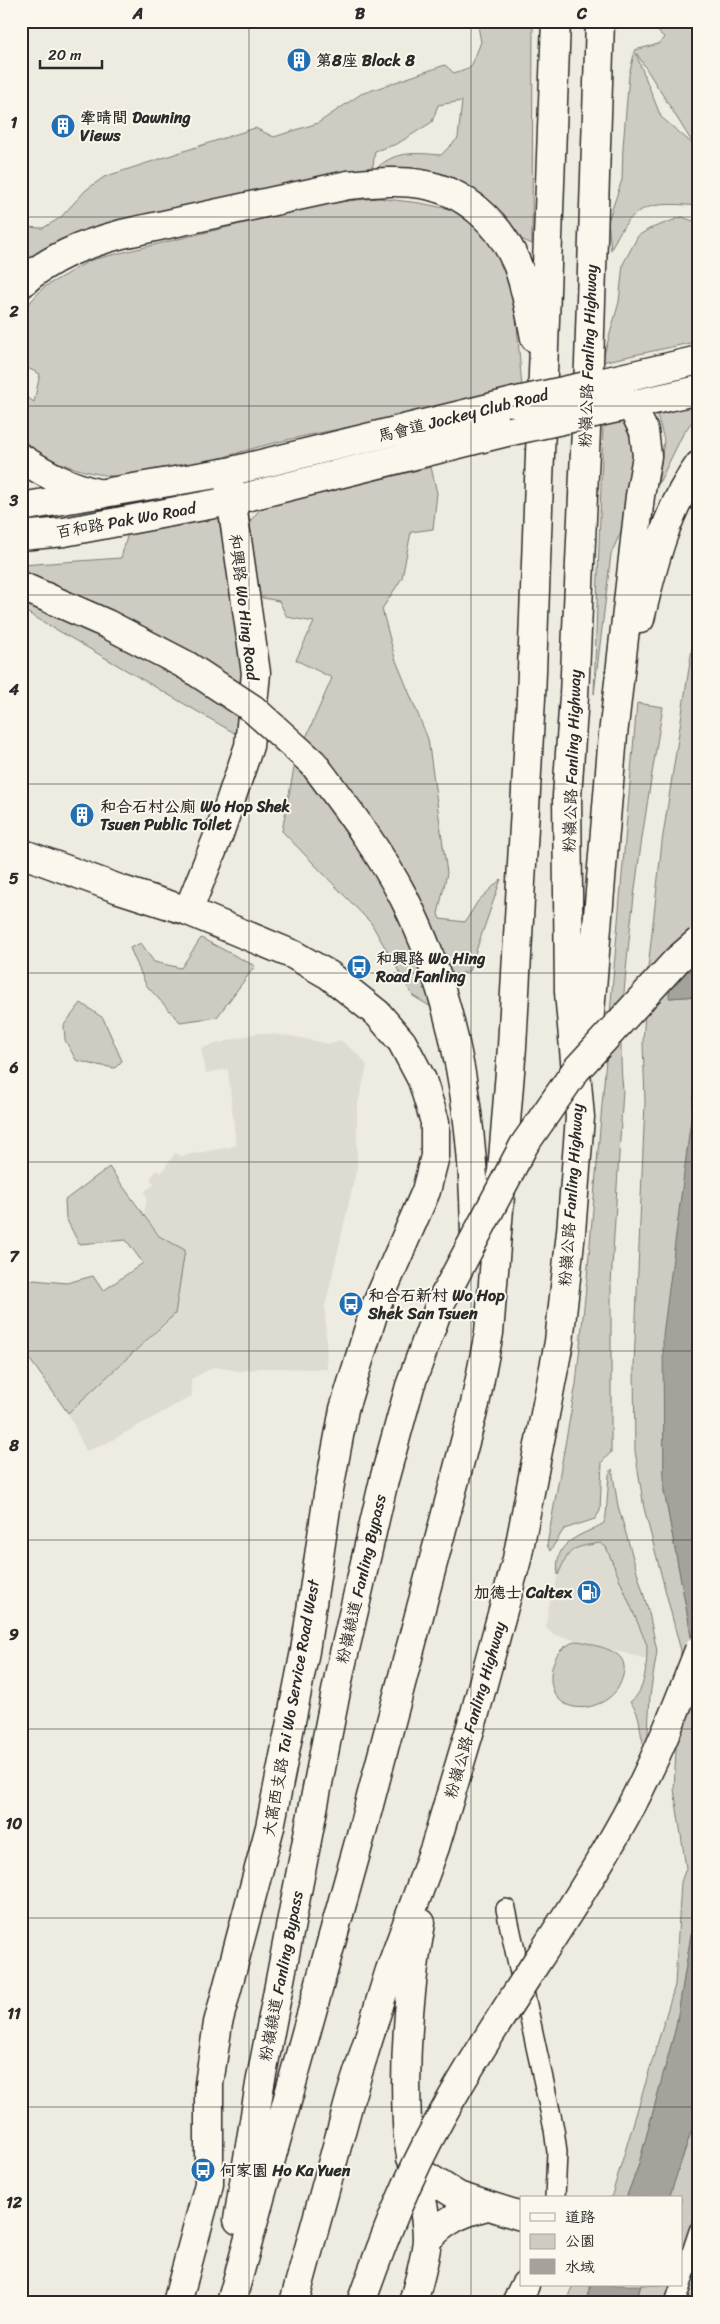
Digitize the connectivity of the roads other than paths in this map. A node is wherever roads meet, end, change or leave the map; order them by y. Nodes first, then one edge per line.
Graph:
1 (556, 21) edge
2 (600, 21) edge
3 (21, 284) edge
4 (699, 360) edge
5 (542, 371) junction
6 (591, 385) junction
7 (699, 390) edge
8 (640, 409) junction
9 (21, 458) edge
10 (699, 465) edge
11 (228, 472) junction
12 (101, 494) junction
13 (230, 501) junction
14 (21, 507) edge
15 (21, 536) edge
16 (21, 586) edge
17 (613, 735) junction
18 (21, 854) edge
19 (188, 912) junction
20 (699, 941) edge
21 (580, 1117) junction
22 (475, 1404) junction
23 (699, 1650) edge
24 (435, 1847) junction
25 (506, 1908) dead end
26 (410, 2157) junction
27 (555, 2196) edge
28 (487, 2206) junction
29 (520, 2216) edge
30 (699, 2231) edge
31 (427, 2240) junction
32 (682, 2282) edge
33 (524, 2286) edge
34 (681, 2286) edge
35 (177, 2303) edge
36 (225, 2303) edge
37 (231, 2303) edge
38 (294, 2303) edge
39 (360, 2303) edge
40 (413, 2303) edge
41 (516, 2303) edge
42 (676, 2303) edge

1 - 5 main road
2 - 21 main road, 粉嶺公路 Fanling Highway
3 - 5 main road
4 - 6 main road, 馬會道 Jockey Club Road
5 - 22 main road
6 - 8 main road
6 - 11 main road, 馬會道 Jockey Club Road, bridge
7 - 8 main road, 馬會道 Jockey Club Road
8 - 13 main road, 馬會道 Jockey Club Road, bridge
8 - 17 main road
9 - 12 main road
10 - 17 main road
11 - 12 main road, 百和路 Pak Wo Road
11 - 13 main road, 和興路 Wo Hing Road
12 - 14 main road, 百和路 Pak Wo Road
13 - 15 main road, 百和路 Pak Wo Road
13 - 19 main road, 和興路 Wo Hing Road
16 - 22 main road, bridge
17 - 21 main road
18 - 19 main road
19 - 35 main road, 大窩西支路 Tai Wo Service Road West
20 - 36 main road, 粉嶺繞道 Fanling Bypass, bridge
21 - 24 main road, 粉嶺公路 Fanling Highway
22 - 37 main road
23 - 39 main road, bridge
24 - 26 main road
24 - 38 main road, 粉嶺公路 Fanling Highway
25 - 27 street
26 - 28 main road
26 - 31 main road
28 - 29 main road
28 - 31 main road
30 - 32 street
31 - 40 main road
33 - 41 main road
34 - 42 street

